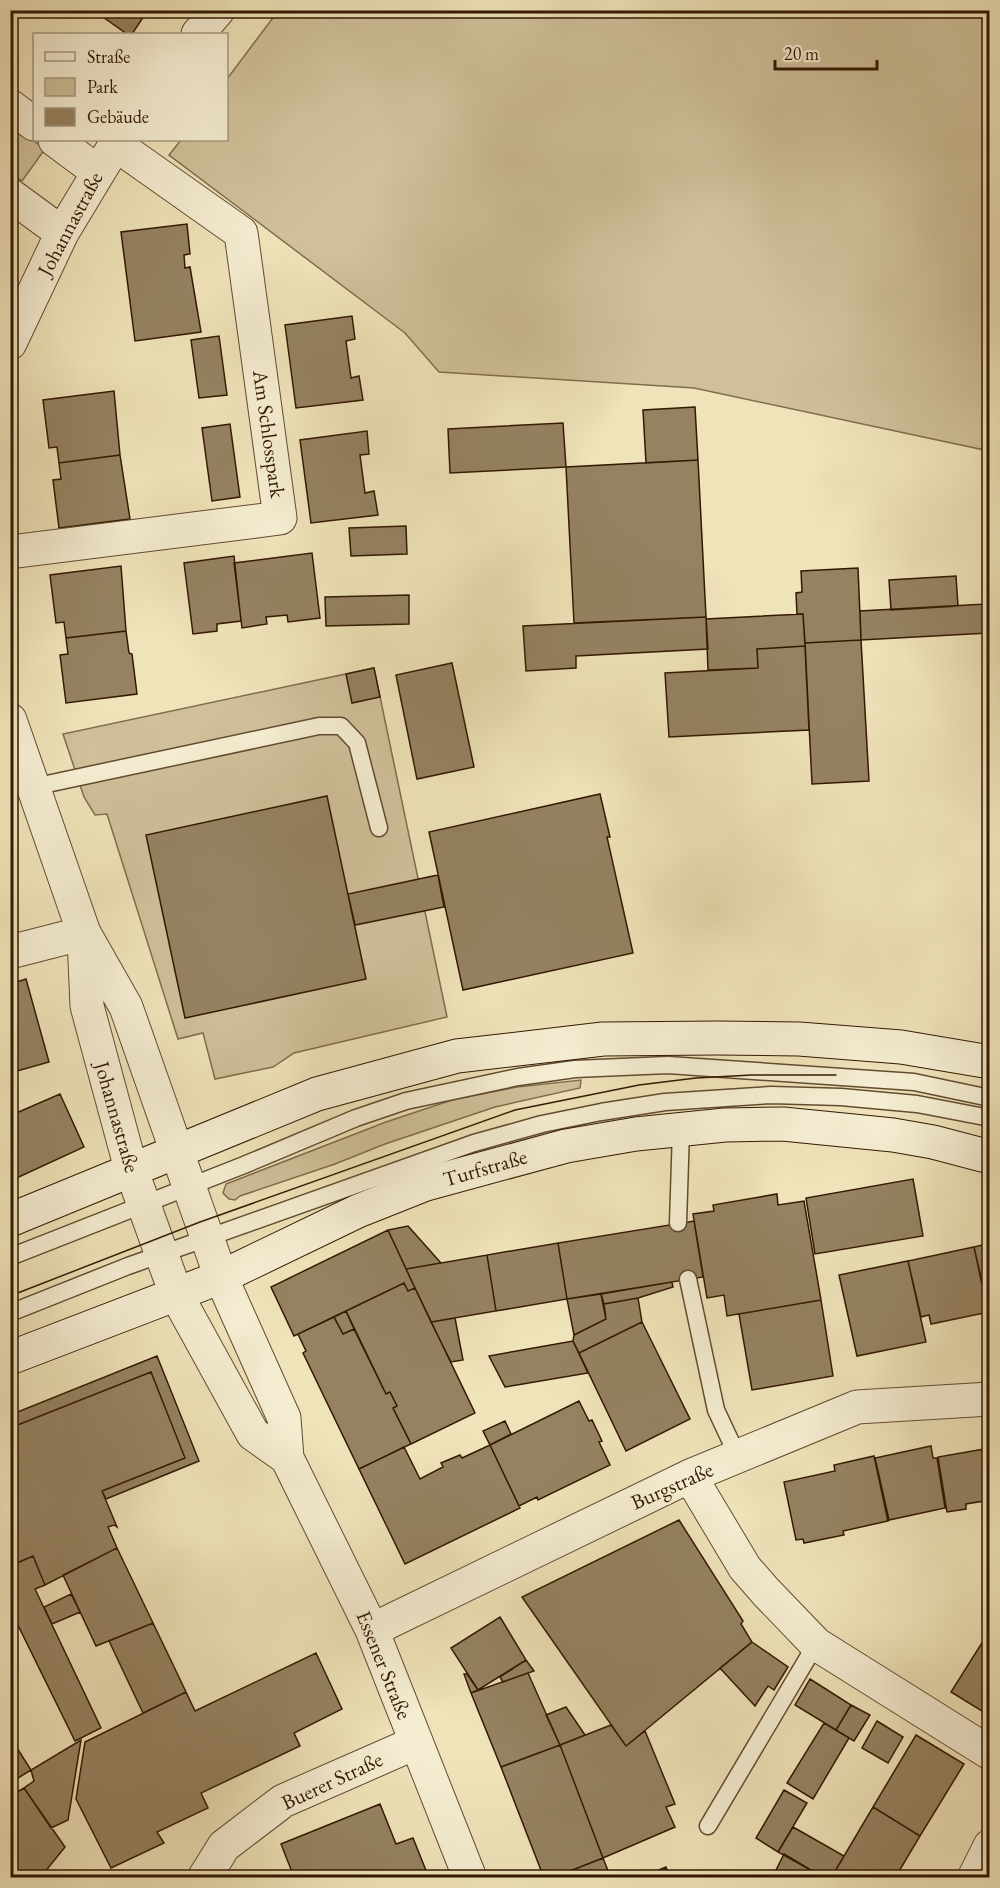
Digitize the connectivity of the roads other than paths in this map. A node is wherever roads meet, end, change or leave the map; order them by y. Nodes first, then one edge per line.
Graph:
1 (218, 10) edge
2 (199, 33) edge
3 (10, 106) edge
4 (33, 123) edge
5 (57, 141) edge
6 (117, 142) edge
7 (99, 172) junction
8 (10, 195) edge
9 (62, 233) junction
10 (10, 343) edge
11 (10, 552) edge
12 (10, 720) edge
13 (33, 787) junction
14 (379, 828) dead end
15 (84, 933) junction
16 (10, 952) edge
17 (990, 1062) edge
18 (990, 1098) edge
19 (990, 1118) edge
20 (681, 1130) junction
21 (176, 1150) junction
22 (990, 1158) edge
23 (131, 1169) junction
24 (188, 1187) junction
25 (143, 1204) junction
26 (10, 1220) edge
27 (678, 1223) dead end
28 (206, 1239) junction
29 (161, 1255) junction
30 (10, 1257) edge
31 (220, 1277) junction
32 (687, 1280) dead end
33 (176, 1294) junction
34 (10, 1313) edge
35 (10, 1358) edge
36 (990, 1399) edge
37 (738, 1457) junction
38 (287, 1458) junction
39 (690, 1476) junction
40 (372, 1630) junction
41 (816, 1644) junction
42 (416, 1743) junction
43 (990, 1753) edge
44 (708, 1826) dead end
45 (990, 1846) edge
46 (204, 1878) edge
47 (470, 1878) edge
48 (974, 1878) edge

1 - 2 street
3 - 4 street
5 - 7 street
6 - 7 street, Johannastraße
6 - 11 street, Am Schlosspark
7 - 9 street, Johannastraße
8 - 9 street
9 - 10 street, Johannastraße
12 - 13 street, Johannastraße
13 - 14 lane
13 - 15 street, Johannastraße
15 - 16 street
15 - 21 street, Johannastraße
15 - 23 street, Johannastraße
17 - 21 street
18 - 24 lane
19 - 28 lane
20 - 22 street, Turfstraße
20 - 27 lane
20 - 31 street, Turfstraße
21 - 23 street
21 - 24 street, Johannastraße
23 - 25 street, Johannastraße
23 - 26 street
24 - 25 lane
24 - 28 street, Johannastraße
25 - 29 street, Johannastraße
25 - 30 lane
28 - 29 lane
28 - 31 street, Johannastraße
29 - 33 street, Johannastraße
29 - 34 lane
31 - 33 street, Turfstraße
31 - 38 street, Essener Straße
32 - 37 lane
33 - 35 street, Turfstraße
33 - 38 street, Essener Straße
36 - 37 street, Burgstraße
37 - 39 street, Burgstraße
38 - 40 street, Essener Straße
39 - 40 street, Burgstraße
39 - 41 street
40 - 42 street, Essener Straße
41 - 43 street
41 - 44 lane
42 - 46 street, Buerer Straße
42 - 47 street, Essener Straße
45 - 48 street

